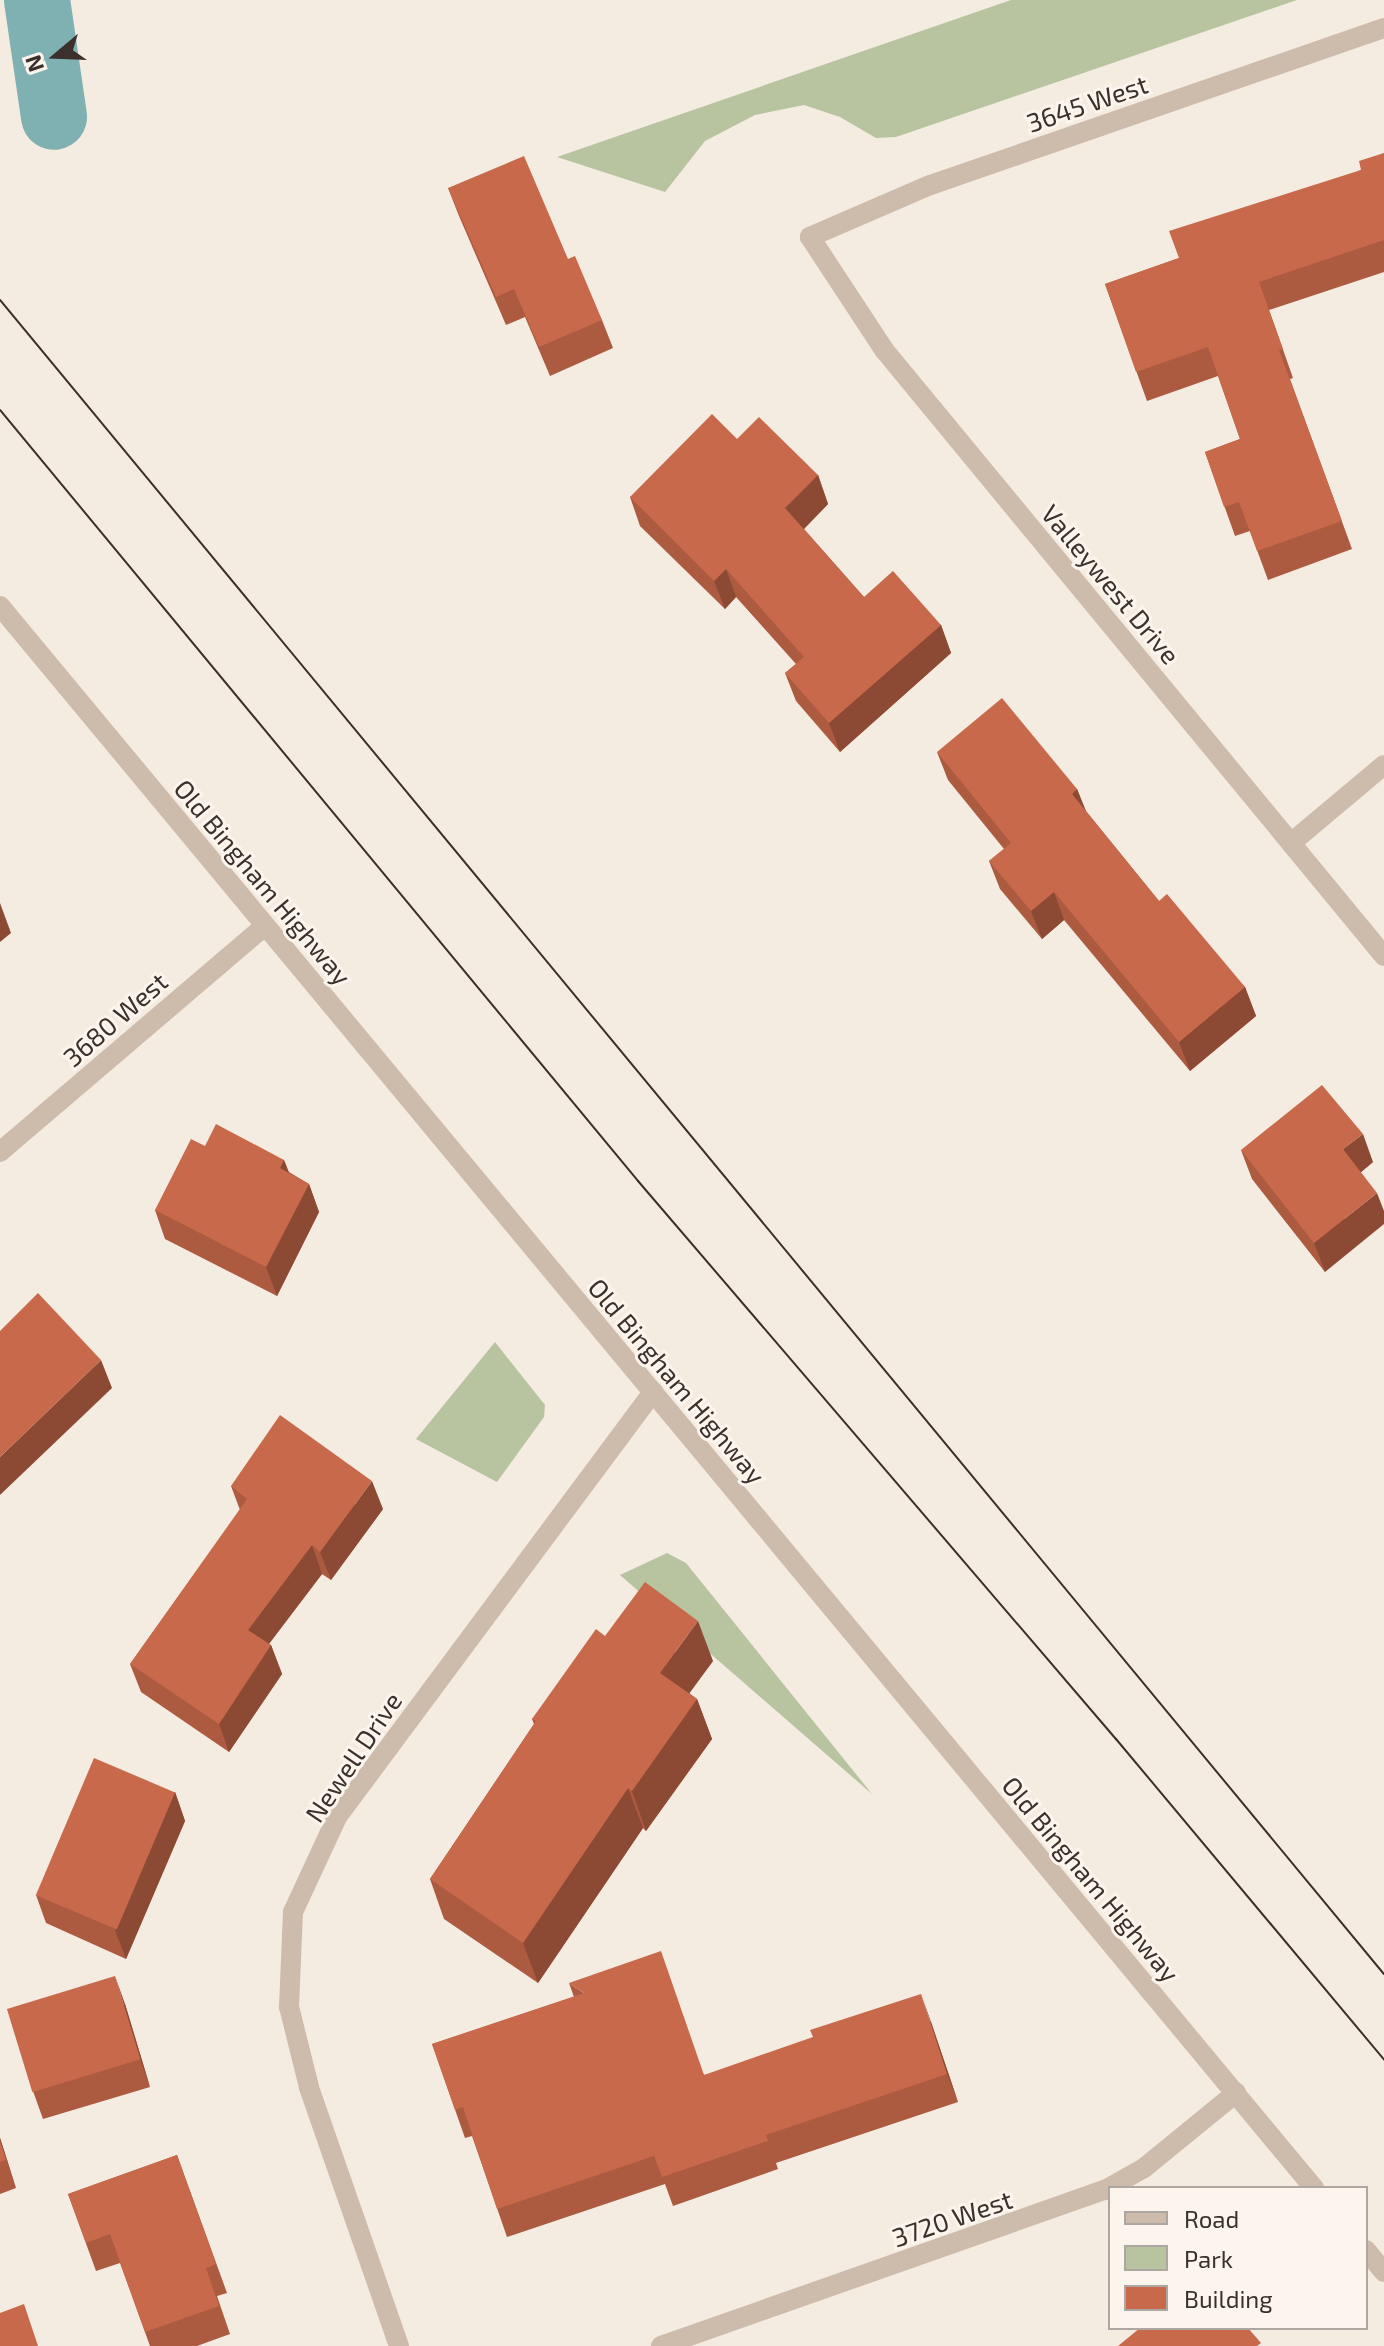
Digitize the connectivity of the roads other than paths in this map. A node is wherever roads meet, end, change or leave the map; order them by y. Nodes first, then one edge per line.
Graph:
1 (1384, 28) edge
2 (810, 237) joint
3 (0, 606) edge
4 (1384, 765) edge
5 (1291, 843) junction
6 (265, 926) junction
7 (1384, 956) edge
8 (0, 1152) edge
9 (653, 1392) junction
10 (1236, 2093) junction
11 (1112, 2186) edge
12 (1312, 2186) edge
13 (1108, 2188) edge
14 (1368, 2252) edge
15 (1384, 2272) edge
16 (399, 2346) edge
17 (661, 2346) edge

1 - 2 street, 3645 West
2 - 5 street, Valleywest Drive
3 - 6 street, Old Bingham Highway
4 - 5 street
5 - 7 street, Valleywest Drive
6 - 8 street, 3680 West
6 - 9 street, Old Bingham Highway
9 - 10 street, Old Bingham Highway
9 - 16 street, Newell Drive
10 - 11 street, 3720 West
10 - 12 street, Old Bingham Highway
13 - 17 street, 3720 West
14 - 15 street

